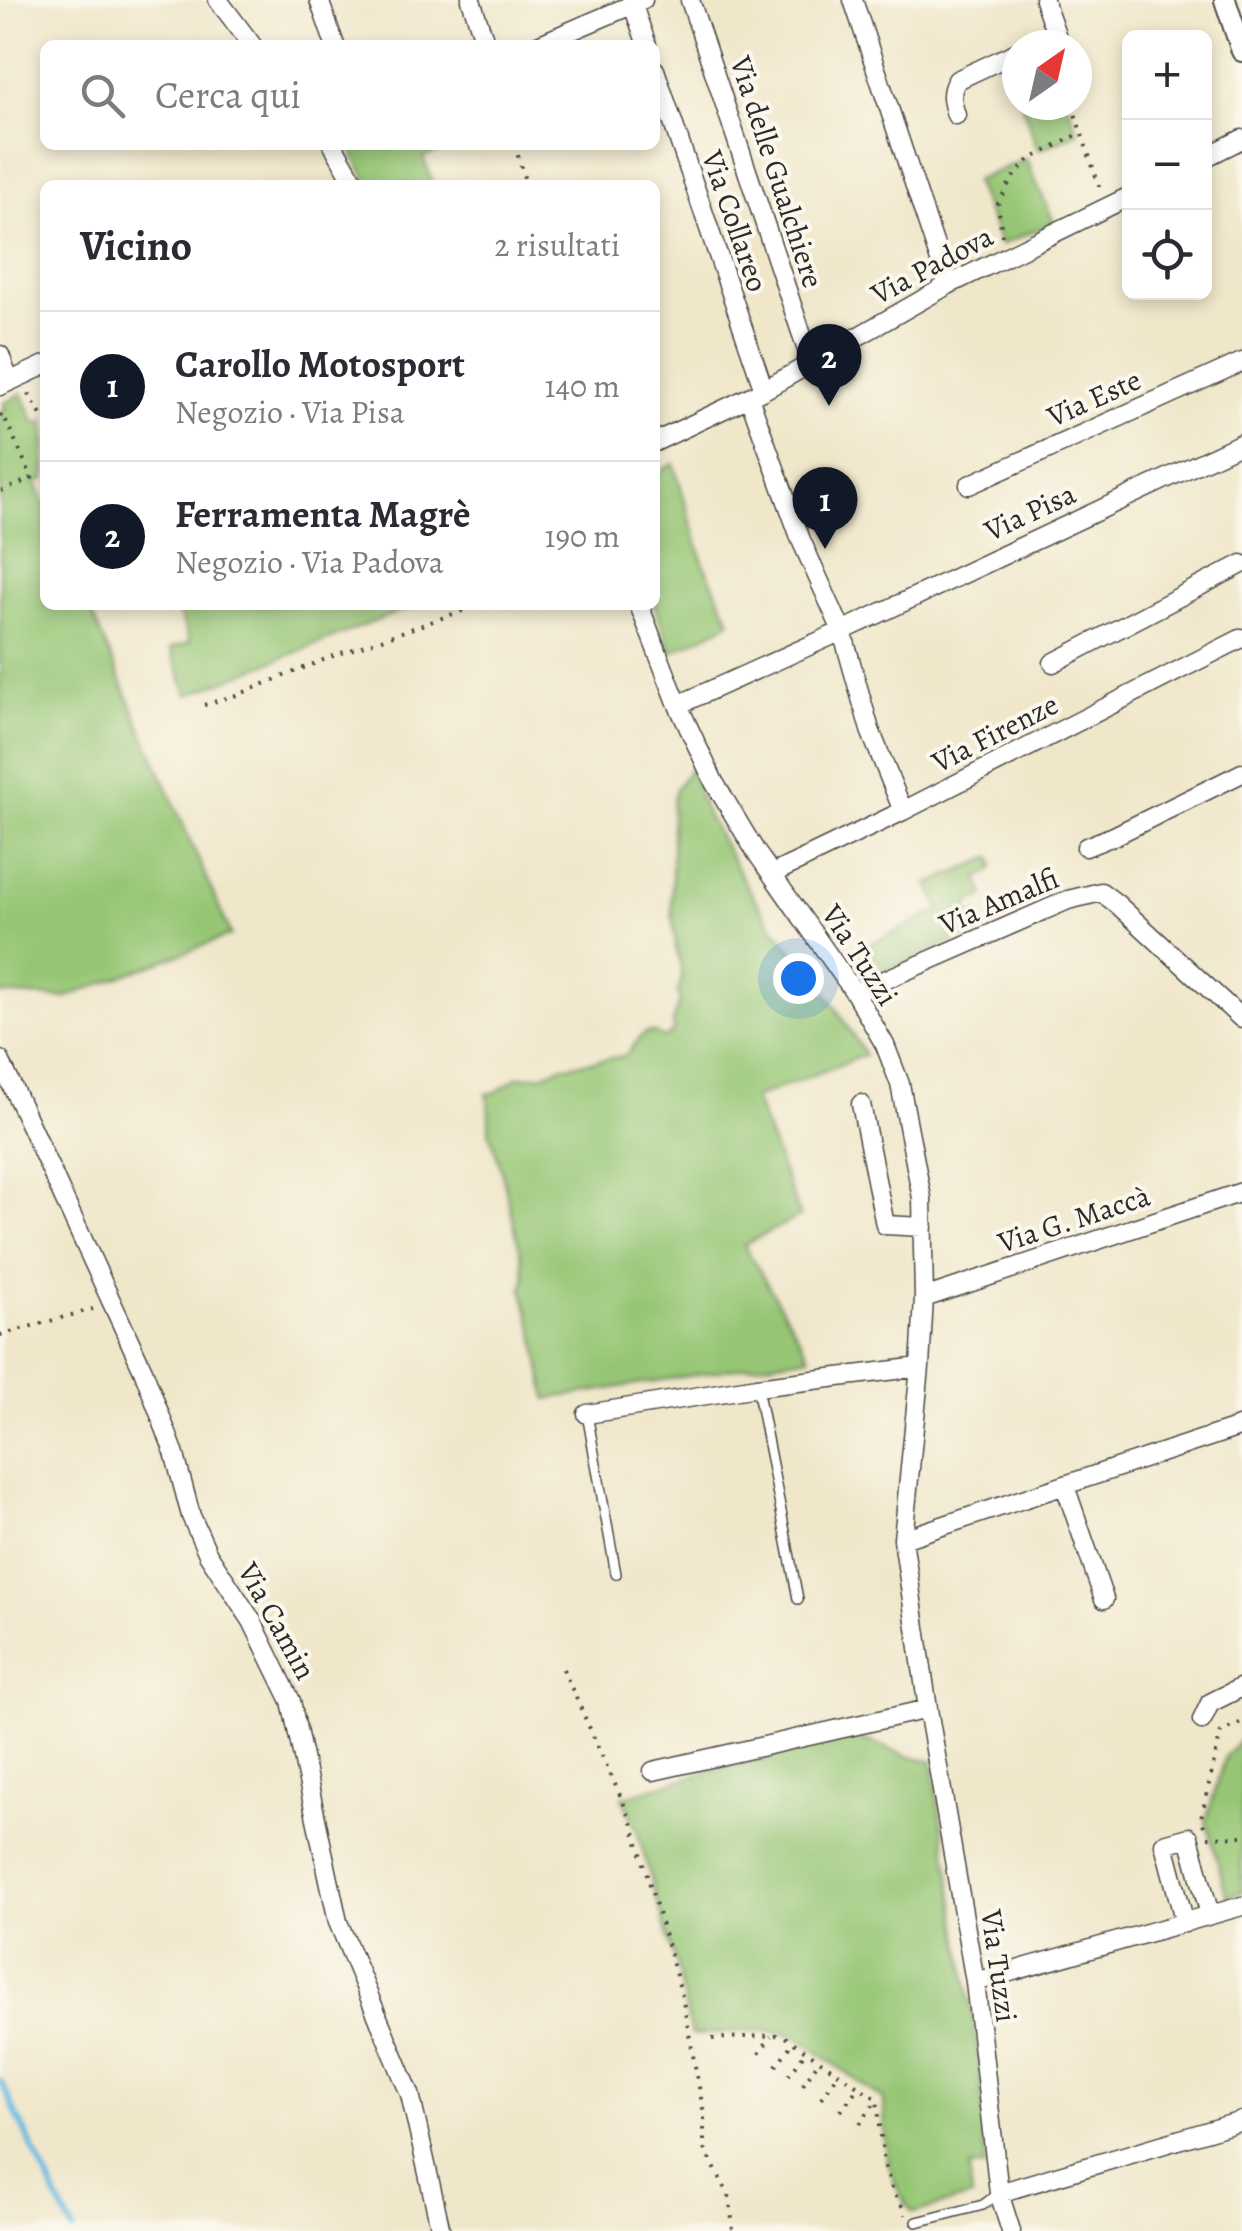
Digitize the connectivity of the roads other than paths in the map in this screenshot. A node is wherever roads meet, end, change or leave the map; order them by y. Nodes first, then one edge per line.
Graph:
1 (218, 0) edge
2 (319, 0) edge
3 (471, 0) edge
4 (690, 0) edge
5 (854, 0) edge
6 (1044, 0) edge
7 (1224, 0) edge
8 (636, 2) edge
9 (1055, 30) edge
10 (248, 40) edge
11 (333, 40) edge
12 (484, 40) edge
13 (549, 40) edge
14 (646, 40) edge
15 (1242, 51) edge
16 (1002, 59) edge
17 (660, 86) edge
18 (956, 115) dead end
19 (1242, 139) edge
20 (336, 150) edge
21 (1212, 154) edge
22 (353, 180) edge
23 (1122, 200) edge
24 (948, 285) junction
25 (0, 355) edge
26 (810, 362) junction
27 (1242, 362) edge
28 (40, 367) edge
29 (5, 384) edge
30 (756, 394) junction
31 (660, 440) edge
32 (1242, 443) edge
33 (969, 485) dead end
34 (1242, 564) edge
35 (641, 610) edge
36 (842, 631) junction
37 (1242, 638) edge
38 (1053, 663) dead end
39 (678, 705) junction
40 (1242, 773) edge
41 (903, 812) junction
42 (1086, 848) dead end
43 (772, 874) junction
44 (856, 993) junction
45 (1242, 1019) edge
46 (0, 1060) edge
47 (861, 1104) dead end
48 (1242, 1192) edge
49 (923, 1228) junction
50 (924, 1298) junction
51 (920, 1368) junction
52 (757, 1387) junction
53 (587, 1414) joint
54 (1242, 1426) edge
55 (1065, 1486) junction
56 (903, 1538) junction
57 (616, 1574) dead end
58 (798, 1599) dead end
59 (1104, 1599) dead end
60 (1242, 1686) edge
61 (928, 1709) junction
62 (1202, 1720) dead end
63 (653, 1771) dead end
64 (1242, 1906) edge
65 (1210, 1916) junction
66 (1185, 1923) junction
67 (975, 1982) junction
68 (1242, 2121) edge
69 (999, 2192) junction
70 (912, 2222) road end
71 (440, 2231) edge
72 (1012, 2231) edge

1 - 10 street
2 - 11 street
3 - 12 street
4 - 26 street, Via delle Gualchiere
5 - 24 street
6 - 9 street
7 - 15 street
8 - 13 street
8 - 14 street
16 - 18 street
17 - 30 street, Via Collareo
19 - 21 street
20 - 22 street
23 - 24 street, Via Padova
24 - 26 street, Via Padova
25 - 29 street
26 - 30 street, Via Padova
27 - 33 street, Via Este
28 - 29 street
30 - 31 street, Via Padova
30 - 36 street
32 - 36 street, Via Pisa
34 - 38 street
35 - 39 street, Via Tuzzi
36 - 39 street, Via Pisa
36 - 41 street
37 - 41 street, Via Firenze
39 - 43 street, Via Tuzzi
40 - 42 street
41 - 43 street, Via Firenze
43 - 44 street, Via Tuzzi
44 - 45 street, Via Amalfi
44 - 49 street, Via Tuzzi
46 - 71 street, Via Camin
47 - 49 street
48 - 50 street, Via G. Maccà
49 - 50 street, Via Tuzzi
50 - 51 street, Via Tuzzi
51 - 52 street
51 - 56 street, Via Tuzzi
52 - 53 street
52 - 58 lane
53 - 57 lane
54 - 55 street
55 - 56 street
55 - 59 street
56 - 61 street, Via Tuzzi
60 - 62 street
61 - 63 street
61 - 67 street, Via Tuzzi
64 - 65 street
65 - 66 street
65 - 66 street
66 - 67 street
67 - 69 street, Via Tuzzi
68 - 69 street
69 - 70 lane
69 - 72 street, Via Tuzzi

